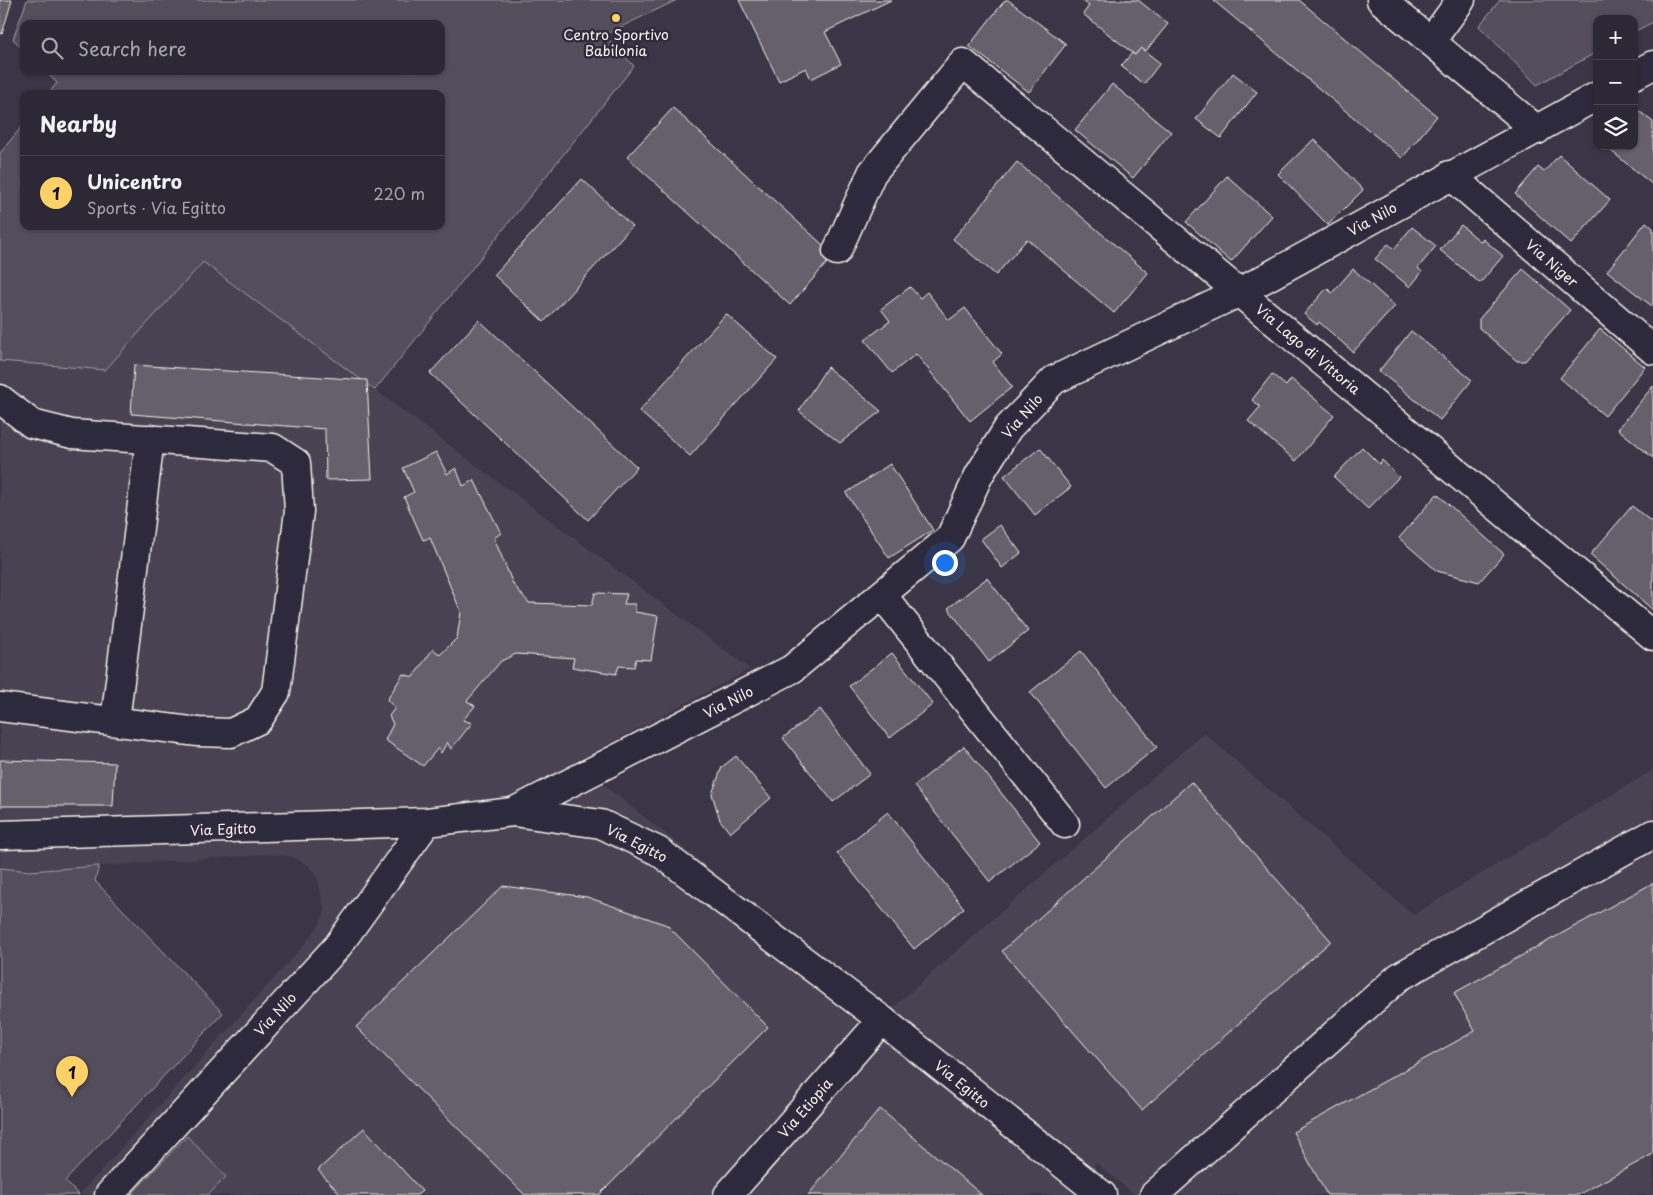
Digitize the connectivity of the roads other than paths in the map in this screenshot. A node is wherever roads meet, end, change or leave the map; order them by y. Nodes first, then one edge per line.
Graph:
1 (1381, 0) edge
2 (1461, 0) edge
3 (1431, 41) junction
4 (1653, 65) edge
5 (1638, 73) edge
6 (1593, 98) edge
7 (1537, 130) junction
8 (1450, 176) junction
9 (837, 251) dead end
10 (1240, 292) junction
11 (1653, 350) edge
12 (0, 399) edge
13 (150, 439) junction
14 (882, 595) junction
15 (1653, 636) edge
16 (0, 706) edge
17 (115, 721) junction
18 (513, 812) junction
19 (427, 822) junction
20 (1065, 824) dead end
21 (1653, 834) edge
22 (0, 836) edge
23 (882, 1020) junction
24 (108, 1195) edge
25 (728, 1195) edge
26 (1102, 1195) edge
27 (1154, 1195) edge

1 - 3 street
2 - 3 street
3 - 7 street
4 - 5 street
6 - 7 street, Via Nilo
7 - 8 street, Via Nilo
8 - 10 street, Via Nilo
8 - 11 street, Via Niger
9 - 10 street, Via Lago di Vittoria
10 - 14 street, Via Nilo
10 - 15 street, Via Lago di Vittoria
12 - 13 street
13 - 17 street
13 - 17 street
14 - 18 street, Via Nilo
14 - 20 street
16 - 17 street
18 - 19 street, Via Egitto
18 - 23 street, Via Egitto
19 - 22 street, Via Egitto
19 - 24 street, Via Nilo
21 - 27 street
23 - 25 street, Via Etiopia
23 - 26 street, Via Egitto

